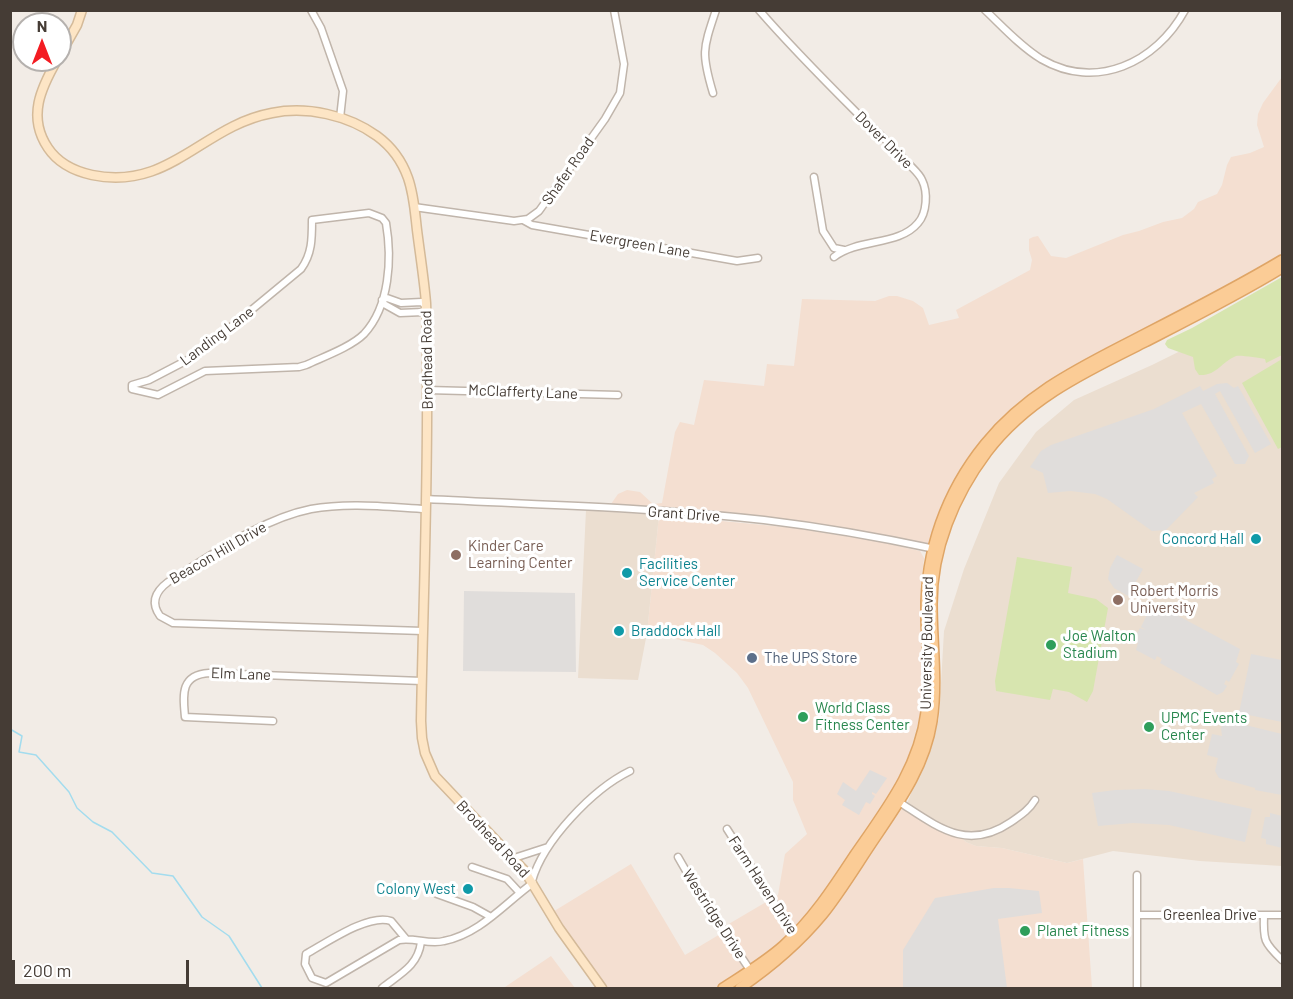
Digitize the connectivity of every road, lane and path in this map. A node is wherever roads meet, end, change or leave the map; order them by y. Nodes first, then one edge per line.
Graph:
1 (82, 10) edge
2 (311, 10) edge
3 (614, 10) edge
4 (716, 10) edge
5 (759, 10) edge
6 (985, 10) edge
7 (1185, 10) edge
8 (72, 34) edge
9 (50, 72) edge
10 (713, 93) dead end
11 (340, 118) junction
12 (814, 177) dead end
13 (414, 207) junction
14 (523, 220) junction
15 (844, 250) junction
16 (834, 257) dead end
17 (758, 258) dead end
18 (1282, 260) edge
19 (1282, 268) edge
20 (382, 300) junction
21 (426, 307) junction
22 (427, 390) junction
23 (618, 395) dead end
24 (426, 499) junction
25 (426, 509) junction
26 (936, 549) junction
27 (423, 631) junction
28 (422, 681) junction
29 (273, 721) dead end
30 (630, 771) dead end
31 (1035, 800) dead end
32 (899, 801) junction
33 (727, 829) dead end
34 (549, 847) junction
35 (678, 857) dead end
36 (514, 858) junction
37 (472, 867) dead end
38 (1137, 875) dead end
39 (532, 882) junction
40 (520, 893) junction
41 (437, 894) dead end
42 (1137, 915) junction
43 (1264, 915) junction
44 (1282, 915) edge
45 (491, 917) junction
46 (797, 938) junction
47 (406, 939) junction
48 (421, 942) junction
49 (1282, 960) edge
50 (750, 970) junction
51 (382, 988) edge
52 (602, 988) edge
53 (723, 988) edge
54 (740, 988) edge
55 (1137, 988) edge

1 - 8 main road
2 - 11 street
3 - 14 street, Shafer Road
4 - 10 street
5 - 15 street, Dover Drive
6 - 7 street
9 - 11 main road, Brodhead Road
11 - 13 main road, Brodhead Road
12 - 15 street
13 - 14 street
13 - 21 main road, Brodhead Road
14 - 17 street, Evergreen Lane
15 - 16 street
18 - 26 main road, University Boulevard
19 - 26 main road, University Boulevard
20 - 20 street, Landing Lane
20 - 21 street
21 - 22 main road, Brodhead Road
22 - 23 street, McClafferty Lane
22 - 24 main road, Brodhead Road
24 - 25 main road, Brodhead Road
24 - 26 street, Grant Drive
25 - 27 main road, Brodhead Road
25 - 27 street, Beacon Hill Drive
26 - 32 main road, University Boulevard
26 - 46 main road, University Boulevard
27 - 28 main road, Brodhead Road
28 - 29 street, Elm Lane
28 - 36 main road, Brodhead Road
30 - 34 street
31 - 32 street
32 - 46 main road, University Boulevard
33 - 46 street, Farm Haven Drive
34 - 36 street
34 - 39 street
35 - 50 street, Westridge Drive
36 - 39 main road, Brodhead Road
37 - 40 street
38 - 42 street
39 - 40 street
39 - 52 main road, Brodhead Road
40 - 45 street
41 - 45 street
42 - 43 street, Greenlea Drive
42 - 55 street
43 - 44 street, Greenlea Drive
43 - 49 street
45 - 48 street
46 - 50 main road, University Boulevard
46 - 54 main road, University Boulevard
47 - 47 street
47 - 48 street
48 - 51 street
50 - 53 main road, University Boulevard

